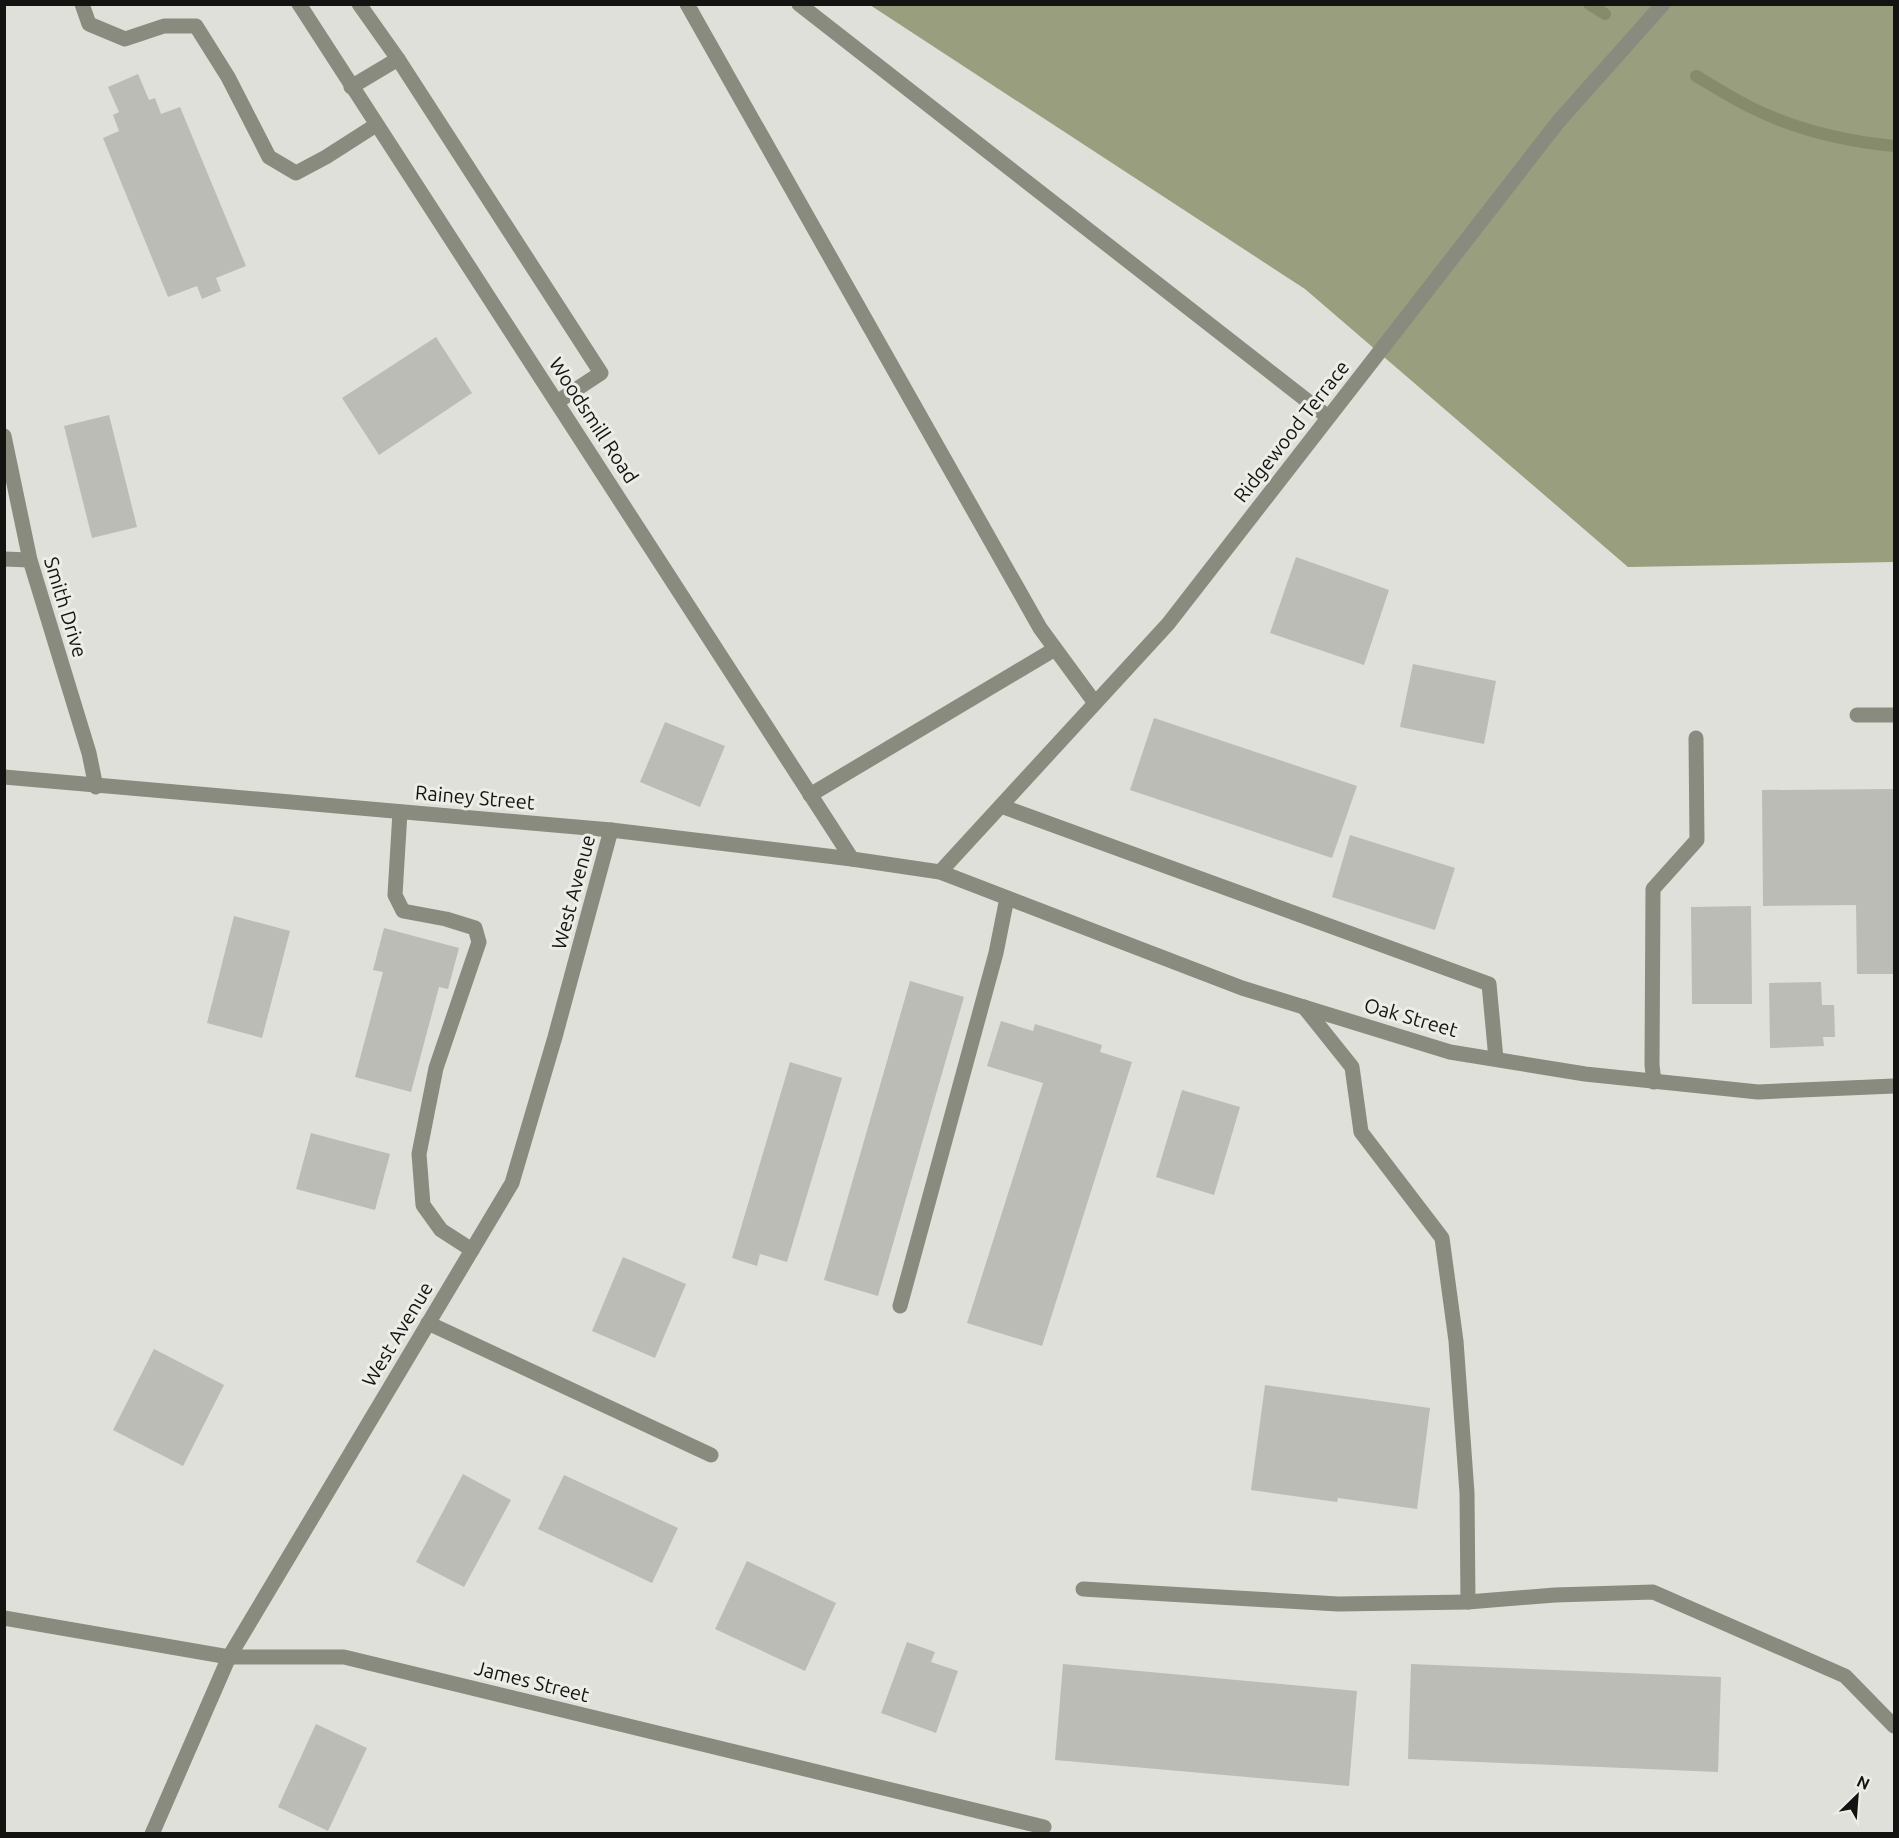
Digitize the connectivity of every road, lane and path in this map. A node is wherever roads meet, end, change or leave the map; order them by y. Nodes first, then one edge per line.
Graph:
1 (82, 4) edge
2 (299, 4) edge
3 (359, 4) edge
4 (687, 4) edge
5 (799, 4) edge
6 (1663, 4) edge
7 (398, 59) junction
8 (351, 87) junction
9 (376, 125) junction
10 (557, 402) junction
11 (1328, 417) junction
12 (4, 436) edge
13 (4, 559) edge
14 (30, 560) junction
15 (1055, 649) junction
16 (1095, 703) junction
17 (1857, 714) dead end
18 (1894, 715) edge
19 (1696, 738) dead end
20 (4, 777) edge
21 (96, 787) junction
22 (810, 795) junction
23 (1001, 806) junction
24 (400, 812) junction
25 (611, 830) junction
26 (852, 859) junction
27 (940, 872) junction
28 (1007, 898) junction
29 (1304, 1007) junction
30 (1496, 1059) junction
31 (1654, 1082) junction
32 (1894, 1086) edge
33 (472, 1250) junction
34 (900, 1306) dead end
35 (428, 1323) junction
36 (711, 1455) dead end
37 (1083, 1589) dead end
38 (1468, 1602) junction
39 (4, 1618) edge
40 (229, 1657) junction
41 (1894, 1726) edge
42 (1044, 1827) dead end
43 (152, 1833) edge

1 - 9 street
2 - 8 street, Woodsmill Road
3 - 7 street
4 - 15 street
5 - 11 street
6 - 11 street, Ridgewood Terrace
7 - 8 street
7 - 10 street
8 - 9 street, Woodsmill Road
9 - 10 street, Woodsmill Road
10 - 22 street, Woodsmill Road
11 - 16 street, Ridgewood Terrace
12 - 14 street, Smith Drive
13 - 14 street
14 - 21 street, Smith Drive
15 - 16 street
15 - 22 street
16 - 23 street, Ridgewood Terrace
17 - 18 street
19 - 31 street
20 - 21 street, Rainey Street
21 - 24 street, Rainey Street
22 - 26 street, Woodsmill Road
23 - 27 street, Ridgewood Terrace
23 - 30 street
24 - 25 street, Rainey Street
24 - 33 street
25 - 26 street, Rainey Street
25 - 33 street, West Avenue
26 - 27 street, Rainey Street
27 - 28 street, Oak Street
28 - 29 street, Oak Street
28 - 34 street
29 - 30 street, Oak Street
29 - 38 street
30 - 31 street, Oak Street
31 - 32 street, Oak Street
33 - 35 street, West Avenue
35 - 36 street
35 - 40 street, West Avenue
37 - 38 street
38 - 41 street
39 - 40 street, James Street
40 - 42 street, James Street
40 - 43 street, West Avenue

